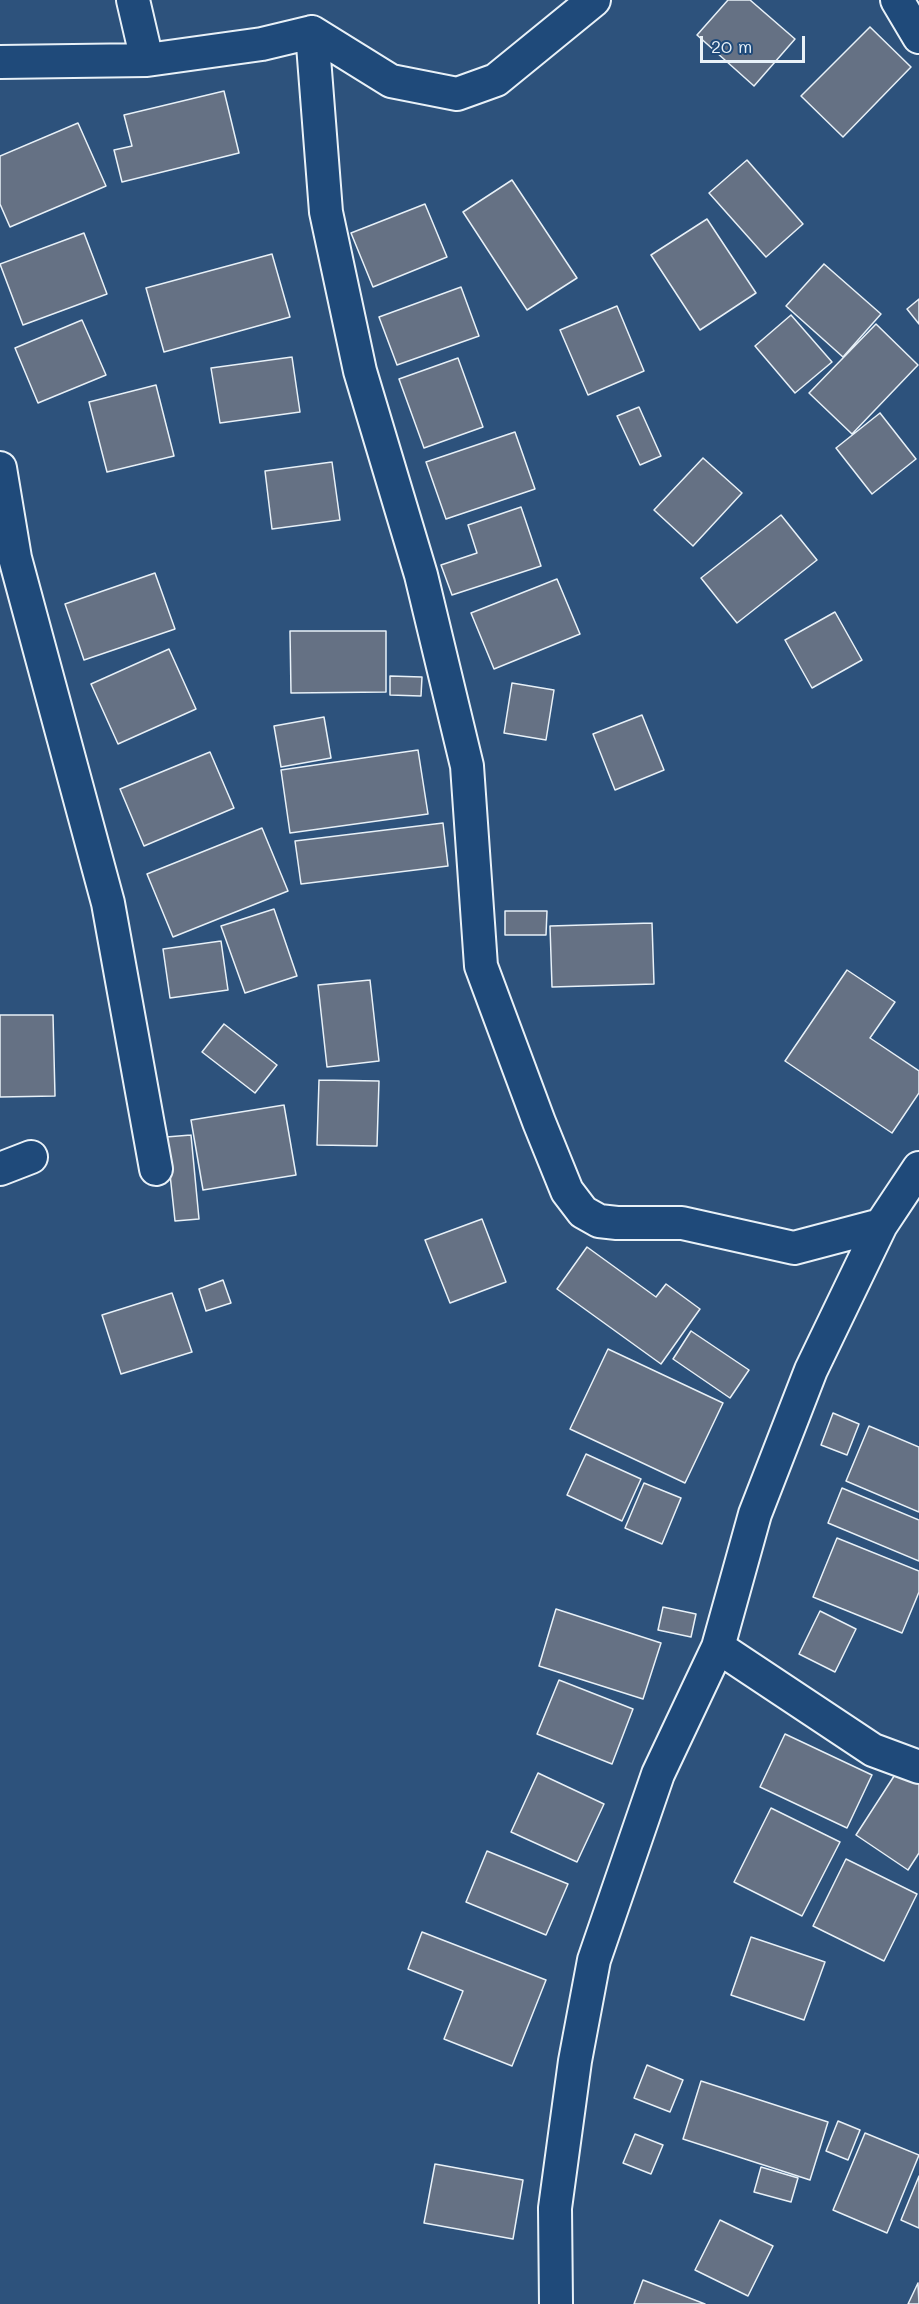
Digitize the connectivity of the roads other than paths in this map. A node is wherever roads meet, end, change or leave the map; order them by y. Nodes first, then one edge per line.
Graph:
1 (133, 0) edge
2 (594, 0) edge
3 (312, 32) junction
4 (147, 60) junction
5 (0, 62) edge
6 (0, 468) edge
7 (31, 1157) dead end
8 (919, 1168) edge
9 (0, 1169) edge
10 (156, 1169) dead end
11 (881, 1225) junction
12 (718, 1647) junction
13 (919, 1767) edge
14 (556, 2304) edge

1 - 4 street
2 - 3 street
3 - 4 street
3 - 11 street
4 - 5 street
6 - 10 street
7 - 9 street
8 - 11 street
11 - 12 street
12 - 13 street
12 - 14 street

